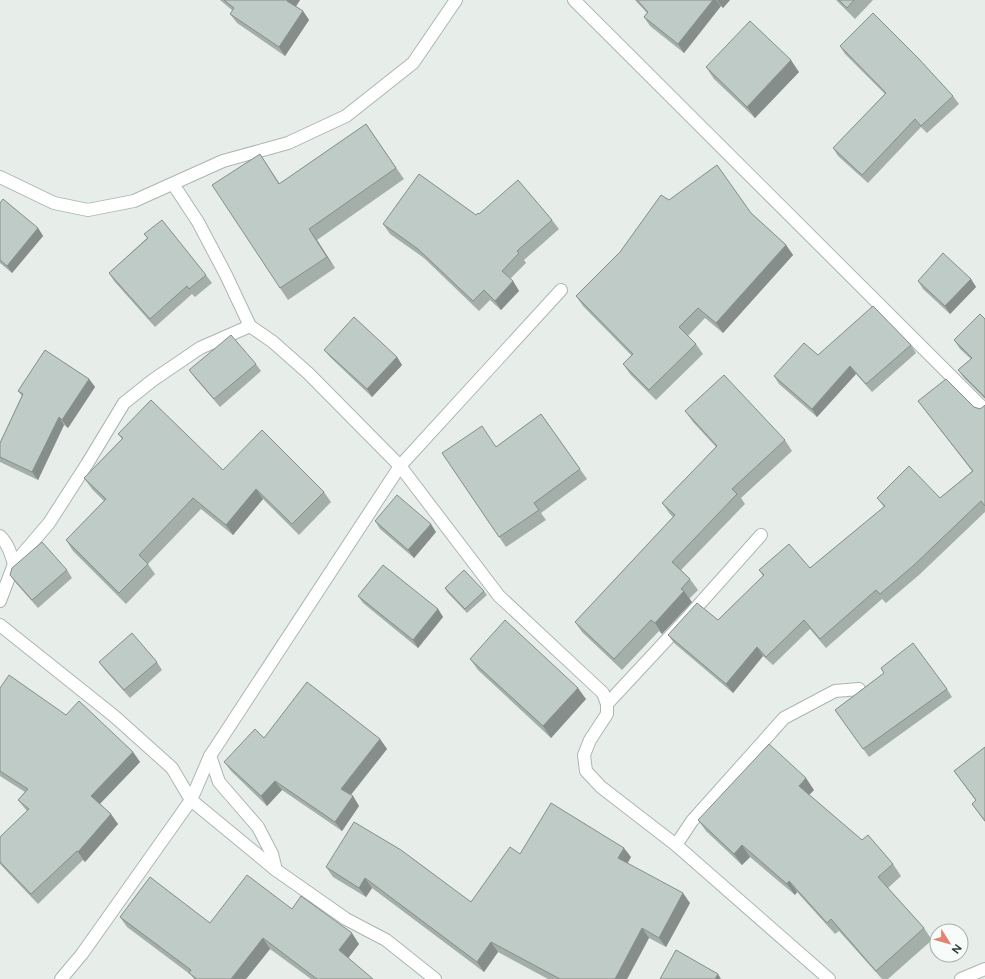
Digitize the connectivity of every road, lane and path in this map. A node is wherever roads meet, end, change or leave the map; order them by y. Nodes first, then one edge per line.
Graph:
1 (456, 0) edge
2 (574, 0) edge
3 (0, 177) edge
4 (173, 184) junction
5 (561, 290) dead end
6 (250, 326) junction
7 (985, 410) edge
8 (400, 466) junction
9 (761, 535) dead end
10 (0, 536) edge
11 (14, 564) junction
12 (0, 601) edge
13 (0, 626) edge
14 (859, 689) dead end
15 (608, 704) junction
16 (210, 756) junction
17 (191, 800) junction
18 (676, 845) junction
19 (276, 870) junction
20 (985, 969) edge
21 (61, 979) edge
22 (435, 979) edge
23 (829, 979) edge
24 (961, 979) edge

1 - 4 street
2 - 7 street
3 - 4 street
4 - 6 street
5 - 8 street
6 - 8 street
6 - 11 street
8 - 15 street
8 - 16 street
9 - 15 street
10 - 11 street
11 - 12 street
13 - 17 street
14 - 18 street
15 - 18 street
16 - 17 street
16 - 19 street
17 - 19 street
17 - 21 street
18 - 23 street
19 - 22 street
20 - 24 street

